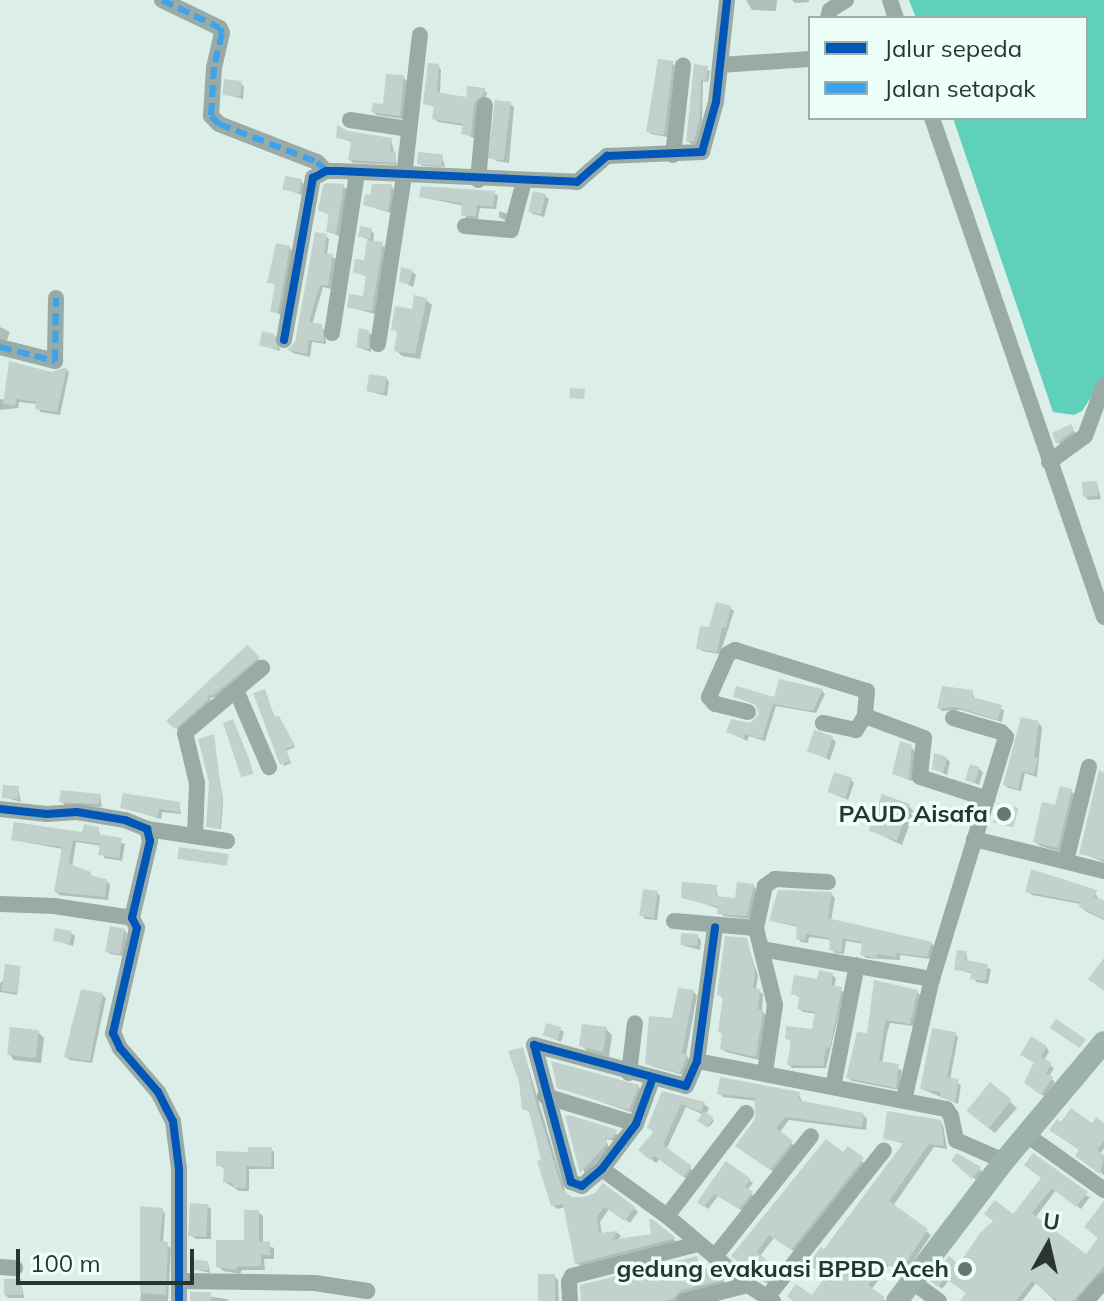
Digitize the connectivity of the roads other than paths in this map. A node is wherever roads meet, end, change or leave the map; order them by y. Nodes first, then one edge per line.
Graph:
1 (162, 0) edge
2 (727, 0) edge
3 (846, 0) edge
4 (828, 16) edge
5 (420, 35) dead end
6 (808, 59) edge
7 (720, 65) junction
8 (683, 66) dead end
9 (485, 105) dead end
10 (350, 120) dead end
11 (933, 120) edge
12 (409, 129) junction
13 (673, 155) junction
14 (326, 171) junction
15 (357, 173) junction
16 (404, 177) junction
17 (478, 180) junction
18 (524, 181) junction
19 (465, 226) dead end
20 (56, 298) dead end
21 (332, 333) dead end
22 (284, 340) dead end
23 (378, 344) dead end
24 (0, 347) edge
25 (1104, 385) edge
26 (1049, 462) junction
27 (1101, 600) edge
28 (1104, 617) edge
29 (262, 668) dead end
30 (236, 690) junction
31 (748, 712) dead end
32 (865, 716) junction
33 (953, 718) dead end
34 (823, 723) dead end
35 (269, 767) dead end
36 (1089, 767) dead end
37 (988, 799) junction
38 (0, 809) edge
39 (147, 829) junction
40 (195, 836) junction
41 (974, 839) junction
42 (227, 841) dead end
43 (1066, 861) junction
44 (1104, 871) edge
45 (828, 882) dead end
46 (0, 904) edge
47 (132, 918) junction
48 (674, 921) dead end
49 (715, 927) junction
50 (756, 928) junction
51 (761, 949) junction
52 (857, 965) junction
53 (932, 979) junction
54 (635, 1023) dead end
55 (1104, 1042) edge
56 (697, 1061) junction
57 (765, 1072) junction
58 (629, 1073) junction
59 (652, 1080) junction
60 (833, 1087) junction
61 (545, 1096) junction
62 (904, 1100) junction
63 (746, 1113) dead end
64 (636, 1124) junction
65 (1027, 1135) junction
66 (811, 1136) dead end
67 (884, 1150) dead end
68 (1004, 1161) junction
69 (602, 1169) junction
70 (1104, 1190) edge
71 (667, 1216) junction
72 (698, 1244) junction
73 (716, 1255) junction
74 (179, 1281) junction
75 (1104, 1281) edge
76 (914, 1283) junction
77 (748, 1285) junction
78 (367, 1291) dead end
79 (337, 1294) edge
80 (770, 1299) edge
81 (179, 1301) edge
82 (570, 1301) edge
83 (684, 1301) edge
84 (897, 1301) edge
85 (939, 1301) edge
86 (1086, 1301) edge

1 - 14 street
2 - 7 street
3 - 4 street
5 - 12 street
6 - 7 street
7 - 13 street
8 - 13 street
9 - 17 street
10 - 12 street
11 - 26 street
12 - 16 street
13 - 18 street
14 - 15 street
14 - 22 street
15 - 16 street
15 - 21 street
16 - 17 street
16 - 23 street
17 - 18 street
18 - 19 street
20 - 24 street
25 - 26 street
26 - 27 street
27 - 28 street
29 - 30 street
30 - 35 street
30 - 40 street
31 - 32 street
32 - 34 street
32 - 37 street
33 - 37 street
36 - 43 street
37 - 41 street
38 - 39 street
39 - 40 street
39 - 47 street
40 - 42 street
41 - 43 street
41 - 53 street
43 - 44 street
45 - 50 street
46 - 47 street
47 - 74 street
48 - 49 street
49 - 50 street
49 - 56 street
50 - 51 street
51 - 52 street
51 - 57 street
52 - 53 street
52 - 60 street
53 - 62 street
54 - 58 street
55 - 65 highway
56 - 57 street
56 - 59 street
57 - 60 street
58 - 59 street
58 - 61 street
59 - 64 street
60 - 62 street
61 - 64 street
61 - 69 street
62 - 68 street
63 - 71 street
64 - 69 street
65 - 68 highway
65 - 70 street
66 - 73 street
67 - 80 street
68 - 76 highway
69 - 71 street
71 - 72 street
72 - 73 street
72 - 82 street
73 - 77 street
74 - 79 street
74 - 81 street
75 - 86 street
76 - 84 highway
76 - 85 street
77 - 80 street
77 - 83 street
78 - 79 street

